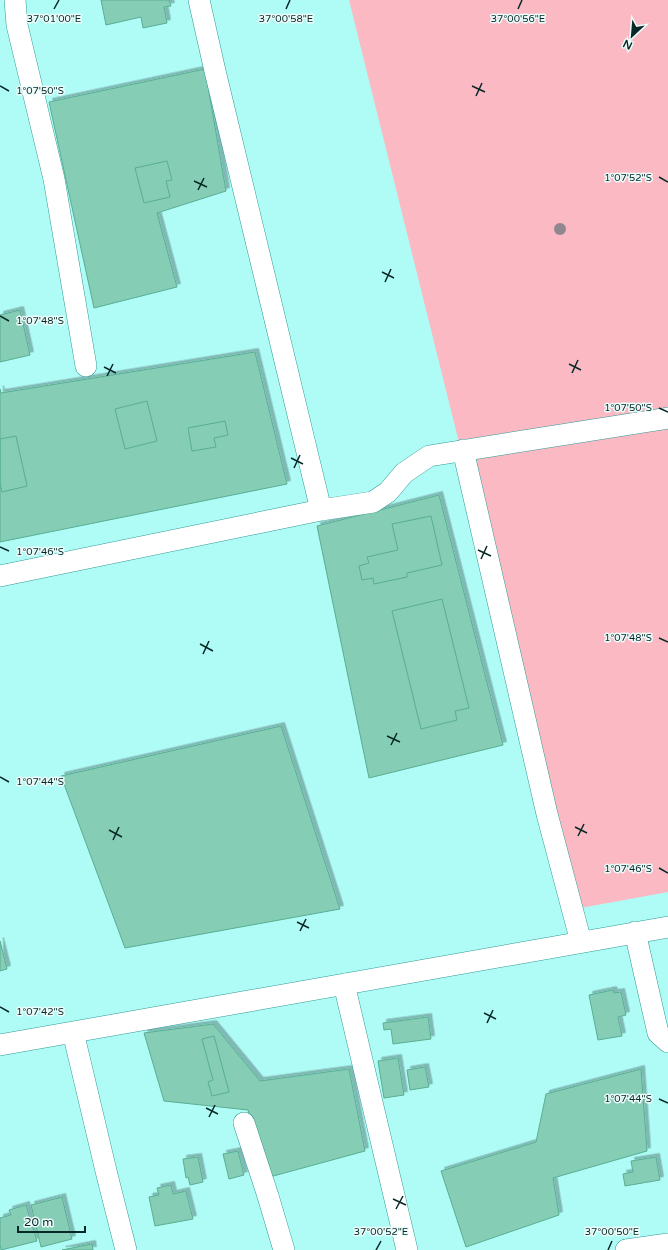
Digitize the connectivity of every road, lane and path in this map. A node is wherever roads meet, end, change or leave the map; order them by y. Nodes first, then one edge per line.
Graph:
1 (15, 0) edge
2 (199, 0) edge
3 (9, 27) edge
4 (86, 366) dead end
5 (668, 418) edge
6 (462, 450) junction
7 (321, 510) junction
8 (0, 576) edge
9 (668, 926) edge
10 (635, 932) junction
11 (581, 942) junction
12 (344, 984) junction
13 (73, 1032) junction
14 (668, 1042) edge
15 (0, 1045) edge
16 (244, 1123) dead end
17 (668, 1244) edge
18 (126, 1250) edge
19 (284, 1250) edge
20 (407, 1250) edge
21 (626, 1250) edge

1 - 3 street
2 - 7 street
3 - 4 street
5 - 6 street
6 - 7 street
6 - 11 street
7 - 8 street
9 - 10 street
10 - 11 street
10 - 14 street
11 - 12 street
12 - 13 street
12 - 20 street
13 - 15 street
13 - 18 street
16 - 19 street
17 - 21 street

